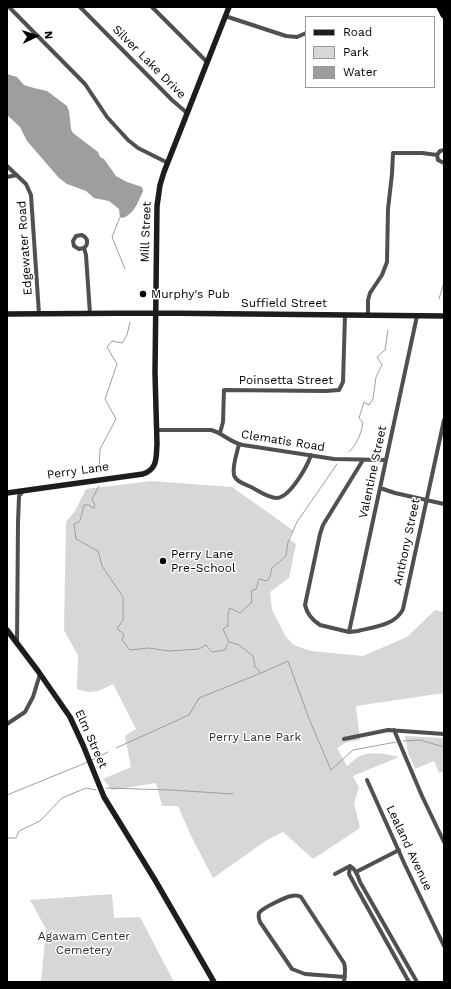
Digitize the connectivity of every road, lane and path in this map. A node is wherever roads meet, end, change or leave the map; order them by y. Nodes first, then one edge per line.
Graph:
1 (9, 7) edge
2 (80, 7) edge
3 (152, 7) edge
4 (228, 7) edge
5 (440, 7) edge
6 (444, 15) edge
7 (225, 16) junction
8 (305, 34) edge
9 (207, 62) junction
10 (187, 113) junction
11 (444, 150) edge
12 (437, 155) junction
13 (168, 163) junction
14 (444, 163) edge
15 (7, 166) edge
16 (18, 175) junction
17 (7, 177) edge
18 (84, 248) dead end
19 (155, 313) junction
20 (7, 314) edge
21 (39, 314) junction
22 (90, 314) junction
23 (344, 315) junction
24 (368, 315) junction
25 (417, 316) junction
26 (444, 316) edge
27 (444, 320) edge
28 (444, 420) edge
29 (156, 430) junction
30 (220, 433) junction
31 (239, 444) junction
32 (311, 455) junction
33 (363, 460) junction
34 (386, 460) junction
35 (152, 469) joint
36 (380, 488) junction
37 (23, 491) junction
38 (7, 493) edge
39 (426, 500) junction
40 (444, 504) edge
41 (7, 630) edge
42 (349, 632) junction
43 (17, 642) junction
44 (40, 674) junction
45 (7, 724) edge
46 (394, 730) junction
47 (444, 734) edge
48 (344, 739) dead end
49 (367, 780) dead end
50 (444, 842) edge
51 (399, 850) junction
52 (350, 866) junction
53 (356, 872) junction
54 (335, 874) dead end
55 (444, 946) edge
56 (399, 950) junction
57 (392, 953) junction
58 (345, 980) edge
59 (214, 982) edge
60 (409, 982) edge
61 (417, 982) edge

1 - 13 street
2 - 10 street, Silver Lake Drive
3 - 9 street
4 - 7 street, Mill Street
5 - 6 highway
7 - 8 street
7 - 9 street, Mill Street
9 - 10 street, Mill Street
10 - 13 street, Mill Street
11 - 12 street
12 - 14 street
12 - 24 street
13 - 19 street, Mill Street
15 - 16 street, Edgewater Road
16 - 17 street
16 - 21 street, Edgewater Road
18 - 22 street
19 - 22 street, Suffield Street
19 - 23 street, Suffield Street
19 - 29 street, Mill Street
20 - 21 street, Suffield Street
21 - 22 street, Suffield Street
23 - 24 street, Suffield Street
23 - 30 street, Poinsetta Street
24 - 25 street, Suffield Street
25 - 26 street, Suffield Street
25 - 27 street, Suffield Street
25 - 34 street, Valentine Street
28 - 39 street, Anthony Street
29 - 30 street, Clematis Road
29 - 35 street, Mill Street
30 - 31 street, Clematis Road
31 - 32 street, Clematis Road
31 - 32 street
32 - 33 street, Clematis Road
33 - 34 street, Clematis Road
33 - 42 street
34 - 36 street, Valentine Street
35 - 37 street, Perry Lane
36 - 39 street
36 - 42 street, Valentine Street
37 - 38 street, Perry Lane
37 - 43 street
39 - 40 street
39 - 42 street, Anthony Street
41 - 43 street, Elm Street
43 - 44 street, Elm Street
44 - 45 street
44 - 59 street, Elm Street
46 - 47 street
46 - 48 street
46 - 50 street
49 - 51 street, Lealand Avenue
51 - 53 street
51 - 55 street, Lealand Avenue
52 - 53 street
52 - 54 street
52 - 57 street
53 - 56 street
56 - 57 street
56 - 61 street
57 - 60 street
58 - 58 street

